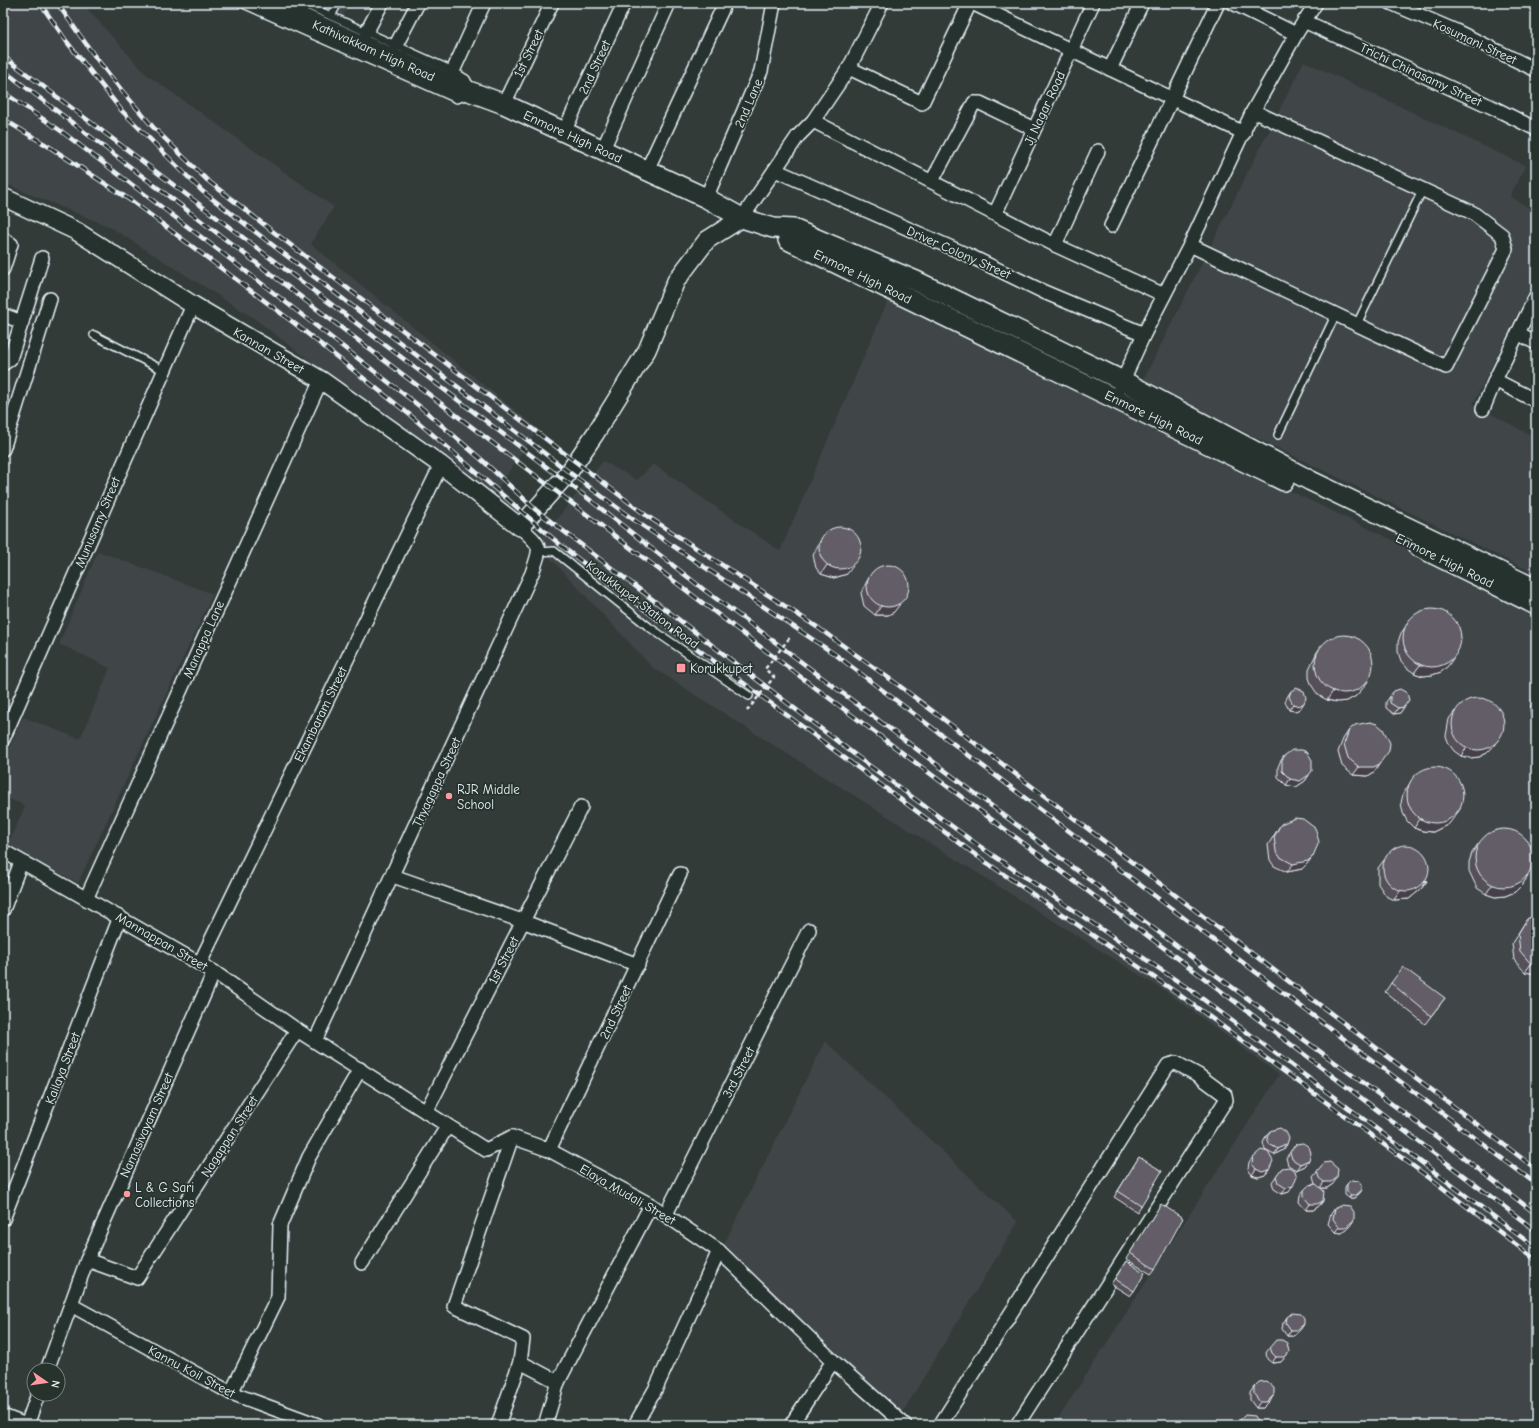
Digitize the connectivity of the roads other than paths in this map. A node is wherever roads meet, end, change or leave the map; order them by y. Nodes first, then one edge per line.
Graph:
1 (241, 3) edge
2 (268, 3) edge
3 (302, 3) edge
4 (338, 3) edge
5 (382, 3) edge
6 (418, 3) edge
7 (484, 3) edge
8 (552, 3) edge
9 (624, 3) edge
10 (669, 3) edge
11 (725, 3) edge
12 (774, 3) edge
13 (882, 3) edge
14 (971, 3) edge
15 (1093, 3) edge
16 (1142, 3) edge
17 (1218, 3) edge
18 (1233, 3) edge
19 (1316, 3) edge
20 (1391, 3) edge
21 (1253, 7) edge
22 (331, 16) junction
23 (1304, 21) junction
24 (367, 31) junction
25 (1296, 34) junction
26 (396, 45) junction
27 (1071, 50) junction
28 (849, 68) junction
29 (1110, 69) junction
30 (1536, 70) edge
31 (462, 84) junction
32 (1171, 99) junction
33 (504, 104) junction
34 (1253, 111) junction
35 (813, 121) junction
36 (1034, 129) junction
37 (1536, 129) edge
38 (564, 132) junction
39 (1244, 133) junction
40 (603, 149) junction
41 (1098, 150) dead end
42 (648, 170) junction
43 (775, 170) junction
44 (932, 181) junction
45 (1423, 189) junction
46 (3, 197) edge
47 (706, 198) junction
48 (994, 214) junction
49 (742, 218) junction
50 (1111, 226) dead end
51 (3, 239) edge
52 (1056, 245) junction
53 (1190, 245) junction
54 (42, 258) dead end
55 (3, 269) edge
56 (1164, 295) junction
57 (1536, 296) edge
58 (50, 299) dead end
59 (193, 305) junction
60 (1336, 314) junction
61 (3, 315) edge
62 (22, 322) junction
63 (1357, 324) junction
64 (1518, 333) junction
65 (1144, 334) junction
66 (94, 335) dead end
67 (1536, 343) edge
68 (3, 364) edge
69 (163, 370) junction
70 (321, 380) junction
71 (1495, 380) junction
72 (1119, 389) junction
73 (1536, 401) edge
74 (1483, 409) dead end
75 (1278, 435) dead end
76 (3, 449) edge
77 (440, 465) junction
78 (520, 527) junction
79 (540, 552) junction
80 (1536, 589) edge
81 (1536, 605) edge
82 (749, 696) dead end
83 (3, 739) edge
84 (581, 807) dead end
85 (3, 850) edge
86 (22, 862) junction
87 (680, 874) dead end
88 (393, 876) junction
89 (86, 899) junction
90 (3, 910) edge
91 (120, 917) junction
92 (522, 921) junction
93 (809, 930) dead end
94 (200, 963) junction
95 (638, 965) junction
96 (214, 972) junction
97 (298, 1030) junction
98 (315, 1041) junction
99 (360, 1069) junction
100 (426, 1112) junction
101 (447, 1127) junction
102 (512, 1137) junction
103 (549, 1150) junction
104 (651, 1205) junction
105 (666, 1214) junction
106 (3, 1219) edge
107 (719, 1251) junction
108 (87, 1260) junction
109 (362, 1263) dead end
110 (70, 1305) junction
111 (834, 1361) junction
112 (50, 1362) edge
113 (520, 1362) junction
114 (558, 1382) junction
115 (231, 1393) junction
116 (35, 1402) edge
117 (3, 1416) edge
118 (26, 1425) edge
119 (318, 1425) edge
120 (498, 1425) edge
121 (545, 1425) edge
122 (635, 1425) edge
123 (791, 1425) edge
124 (905, 1425) edge
125 (940, 1425) edge
126 (1017, 1425) edge

1 - 31 lane
2 - 31 main road, Kathivakkam High Road
3 - 22 lane
4 - 22 lane
5 - 24 street
6 - 26 street
7 - 31 street
8 - 33 street, 1st Street
9 - 38 street, 2nd Street
10 - 40 street
11 - 42 street
12 - 47 street, 2nd Lane
13 - 28 street
14 - 27 street
14 - 28 street
15 - 27 street, Jj Nagar Road
16 - 29 street
17 - 32 street
18 - 21 street
19 - 23 street
20 - 30 street, Kosumani Street
21 - 25 street
22 - 24 lane
23 - 25 street
23 - 37 street, Trichi Chinasamy Street
24 - 26 lane
25 - 34 street
26 - 31 lane
27 - 29 street
27 - 36 street, Jj Nagar Road
28 - 35 street
29 - 32 street
31 - 33 main road, Enmore High Road
32 - 39 street
32 - 50 street
33 - 38 main road, Enmore High Road
34 - 39 street
34 - 45 street
35 - 43 street
35 - 44 street
36 - 44 street
36 - 48 street, Jj Nagar Road
38 - 40 main road, Enmore High Road
39 - 53 street
40 - 42 main road, Enmore High Road
41 - 52 street
42 - 47 main road, Enmore High Road
43 - 49 street
43 - 65 street, Driver Colony Street
44 - 48 street
45 - 63 lane
45 - 63 street
46 - 59 street, Kannan Street
47 - 49 main road, Enmore High Road
48 - 52 street
49 - 72 main road, Enmore High Road
49 - 78 street
51 - 55 street
52 - 56 street
53 - 56 street
53 - 60 street
54 - 62 street
56 - 65 street
57 - 64 street
58 - 76 street
59 - 69 street, Munusamy Street
59 - 70 street, Kannan Street
60 - 63 street
60 - 75 lane
61 - 62 street
62 - 68 street
64 - 67 street
64 - 71 street
65 - 72 street
66 - 69 lane
69 - 83 street, Munusamy Street
70 - 77 street, Kannan Street
70 - 89 street, Manappa Lane
71 - 73 street
71 - 74 street
72 - 80 main road, Enmore High Road
72 - 81 main road, Enmore High Road
77 - 78 street, Kannan Street
77 - 94 street, Ekambaram Street
78 - 79 street
79 - 82 lane, Korukkupet Station Road
79 - 88 street, Thyagappa Street
84 - 92 street, 1st Street
85 - 86 street, Mannappan Street
86 - 89 street, Mannappan Street
86 - 90 street
87 - 95 street, 2nd Street
88 - 92 street
88 - 98 street, Thyagappa Street
89 - 91 street, Mannappan Street
91 - 94 street, Mannappan Street
91 - 106 street, Kailaya Street
92 - 95 street
92 - 100 street, 1st Street
93 - 105 street, 3rd Street
94 - 96 street, Mannappan Street
95 - 103 street, 2nd Street
96 - 97 street, Mannappan Street
96 - 108 street, Namasivayam Street
97 - 98 street, Mannappan Street
97 - 108 street, Nagappan Street
98 - 99 street
99 - 100 street
99 - 115 street
100 - 101 street
101 - 102 street
101 - 109 street
102 - 103 street, Elaya Mudali Street
102 - 113 street
103 - 104 street, Elaya Mudali Street
104 - 105 street, Elaya Mudali Street
104 - 114 street
105 - 107 street, Elaya Mudali Street
107 - 111 street, Elaya Mudali Street
107 - 122 street
108 - 110 street, Namasivayam Street
110 - 112 street, Namasivayam Street
110 - 115 street, Kannu Koil Street
111 - 123 street
111 - 124 street, Elaya Mudali Street
113 - 114 street
113 - 120 street
114 - 121 street
115 - 119 street, Kannu Koil Street
116 - 118 street
117 - 118 street
125 - 126 street

